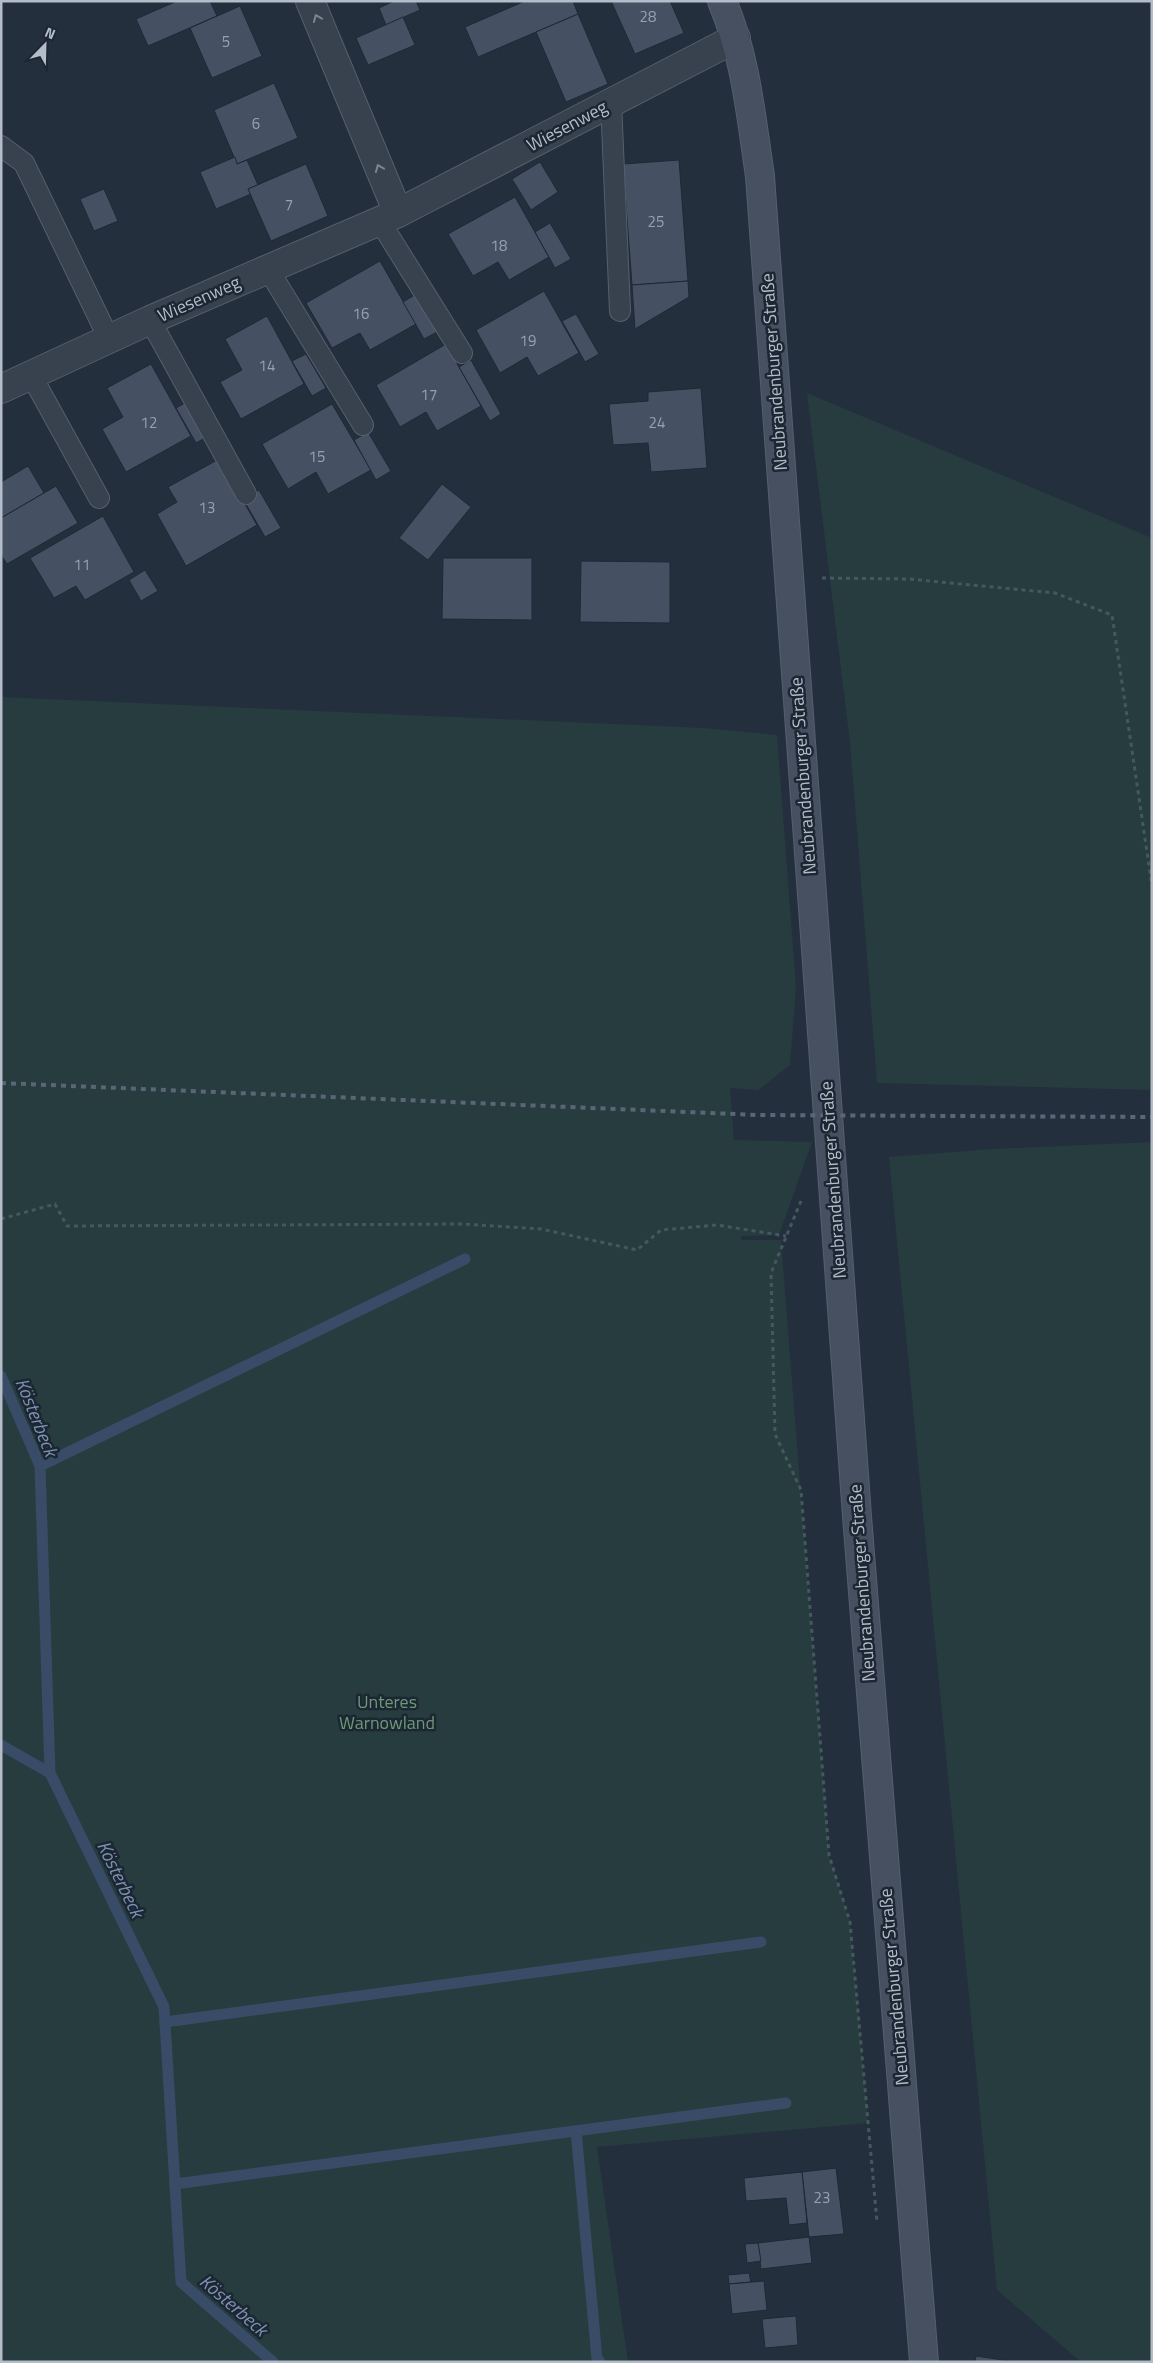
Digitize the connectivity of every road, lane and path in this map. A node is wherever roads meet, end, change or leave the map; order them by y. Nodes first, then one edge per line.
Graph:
1 (310, 1) edge
2 (722, 1) edge
3 (736, 38) junction
4 (611, 102) junction
5 (1, 146) edge
6 (388, 216) junction
7 (268, 269) junction
8 (620, 311) dead end
9 (150, 320) junction
10 (109, 339) junction
11 (462, 353) dead end
12 (31, 375) junction
13 (1, 389) edge
14 (362, 425) dead end
15 (246, 494) dead end
16 (99, 498) dead end
17 (789, 577) junction
18 (1152, 886) edge
19 (833, 1176) junction
20 (1, 1220) edge
21 (786, 1236) junction
22 (878, 2222) dead end
23 (924, 2362) edge

6 -> 1 street
2 - 3 main road, Neubrandenburger Straße
3 - 4 street, Wiesenweg
3 - 17 main road, Neubrandenburger Straße
4 - 6 street, Wiesenweg
4 - 8 lane
5 - 10 lane
6 - 7 street, Wiesenweg
6 - 11 lane
7 - 9 street, Wiesenweg
7 - 14 lane
9 - 10 street, Wiesenweg
9 - 15 lane
10 - 12 street, Wiesenweg
12 - 13 street, Wiesenweg
12 - 16 lane
17 - 18 path
17 - 19 main road, Neubrandenburger Straße
19 - 21 path
19 - 23 main road, Neubrandenburger Straße
20 - 21 path
21 - 22 path

